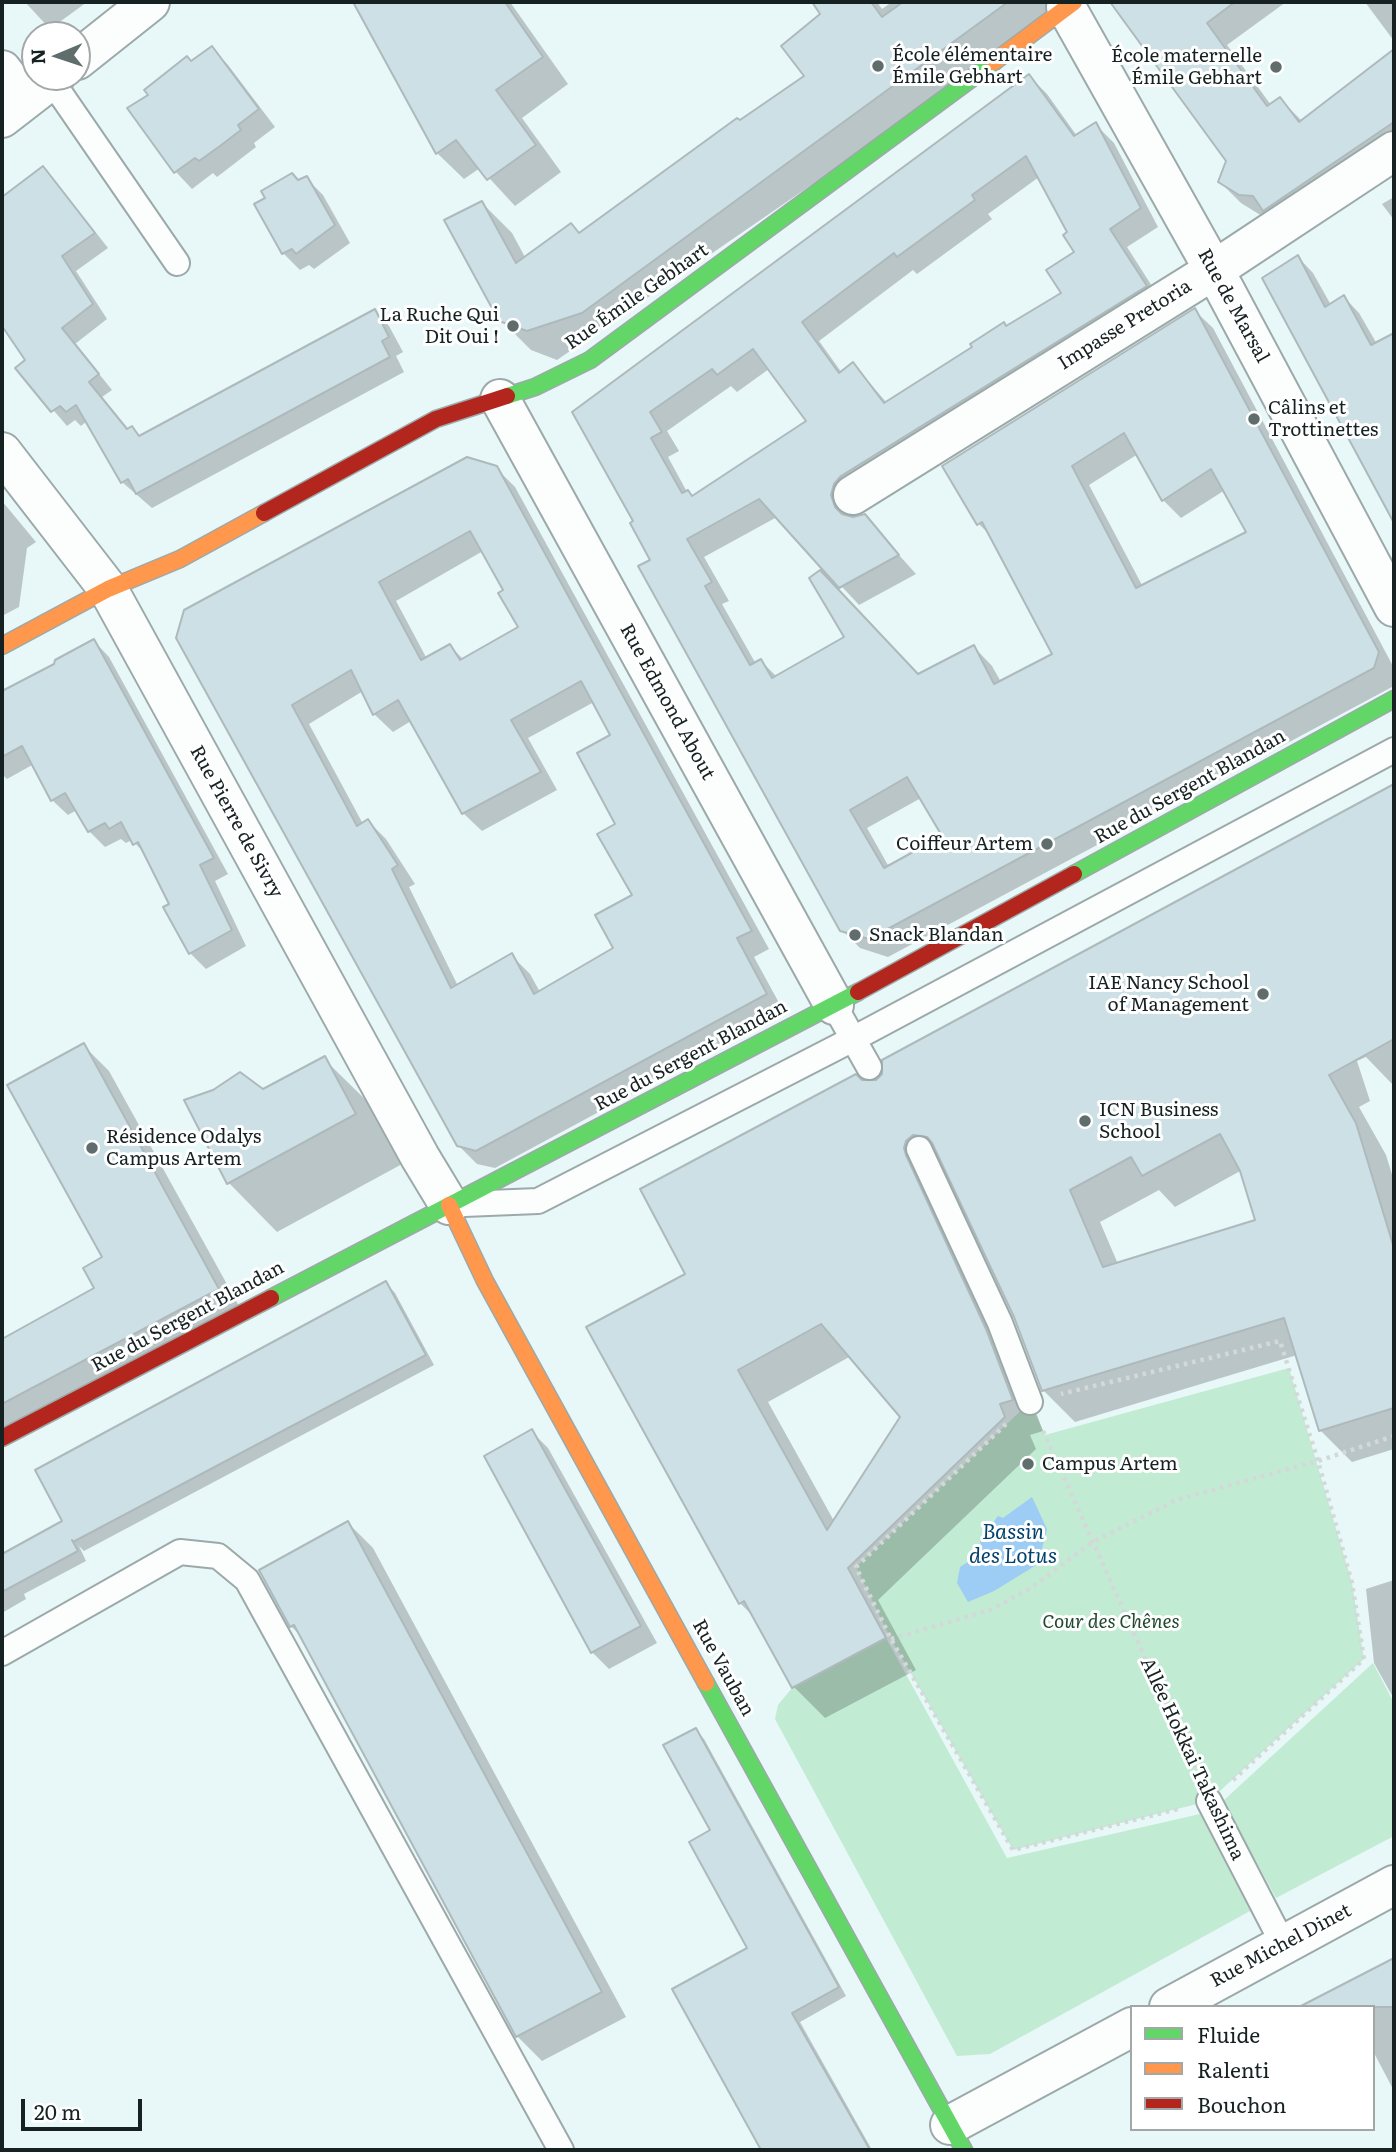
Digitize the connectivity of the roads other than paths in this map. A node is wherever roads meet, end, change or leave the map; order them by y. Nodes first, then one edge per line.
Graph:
1 (150, 2) edge
2 (1070, 4) edge
3 (91, 48) edge
4 (2, 70) edge
5 (21, 78) edge
6 (45, 91) edge
7 (1394, 151) edge
8 (177, 262) dead end
9 (1214, 270) junction
10 (500, 399) junction
11 (2, 452) edge
12 (853, 495) dead end
13 (108, 589) junction
14 (1394, 607) edge
15 (2, 646) edge
16 (1394, 699) edge
17 (1394, 750) edge
18 (834, 1005) junction
19 (853, 1039) junction
20 (869, 1067) dead end
21 (919, 1149) dead end
22 (449, 1205) junction
23 (1030, 1402) road end
24 (2, 1438) edge
25 (2, 1653) edge
26 (1209, 1801) road end
27 (1394, 1885) edge
28 (1283, 1944) junction
29 (1172, 2005) edge
30 (1130, 2028) edge
31 (957, 2138) edge
32 (561, 2150) edge

1 - 3 street
2 - 9 street, Rue de Marsal
2 - 10 street, Rue Émile Gebhart
4 - 5 street
6 - 8 lane
7 - 9 street, Impasse Pretoria
9 - 12 street, Impasse Pretoria
9 - 14 street, Rue de Marsal
10 - 13 street, Rue Émile Gebhart
10 - 18 street, Rue Edmond About
11 - 13 street, Rue Pierre de Sivry
13 - 15 street, Rue Émile Gebhart
13 - 22 street, Rue Pierre de Sivry
16 - 18 street, Rue du Sergent Blandan
17 - 19 lane
18 - 19 lane
18 - 22 street, Rue du Sergent Blandan
19 - 20 lane
19 - 22 lane
21 - 23 lane
22 - 24 street, Rue du Sergent Blandan
22 - 31 street, Rue Vauban
25 - 32 lane
26 - 28 lane, Allée Hokkai Takashima
27 - 28 street, Rue Michel Dinet
28 - 29 street, Rue Michel Dinet
30 - 31 street

